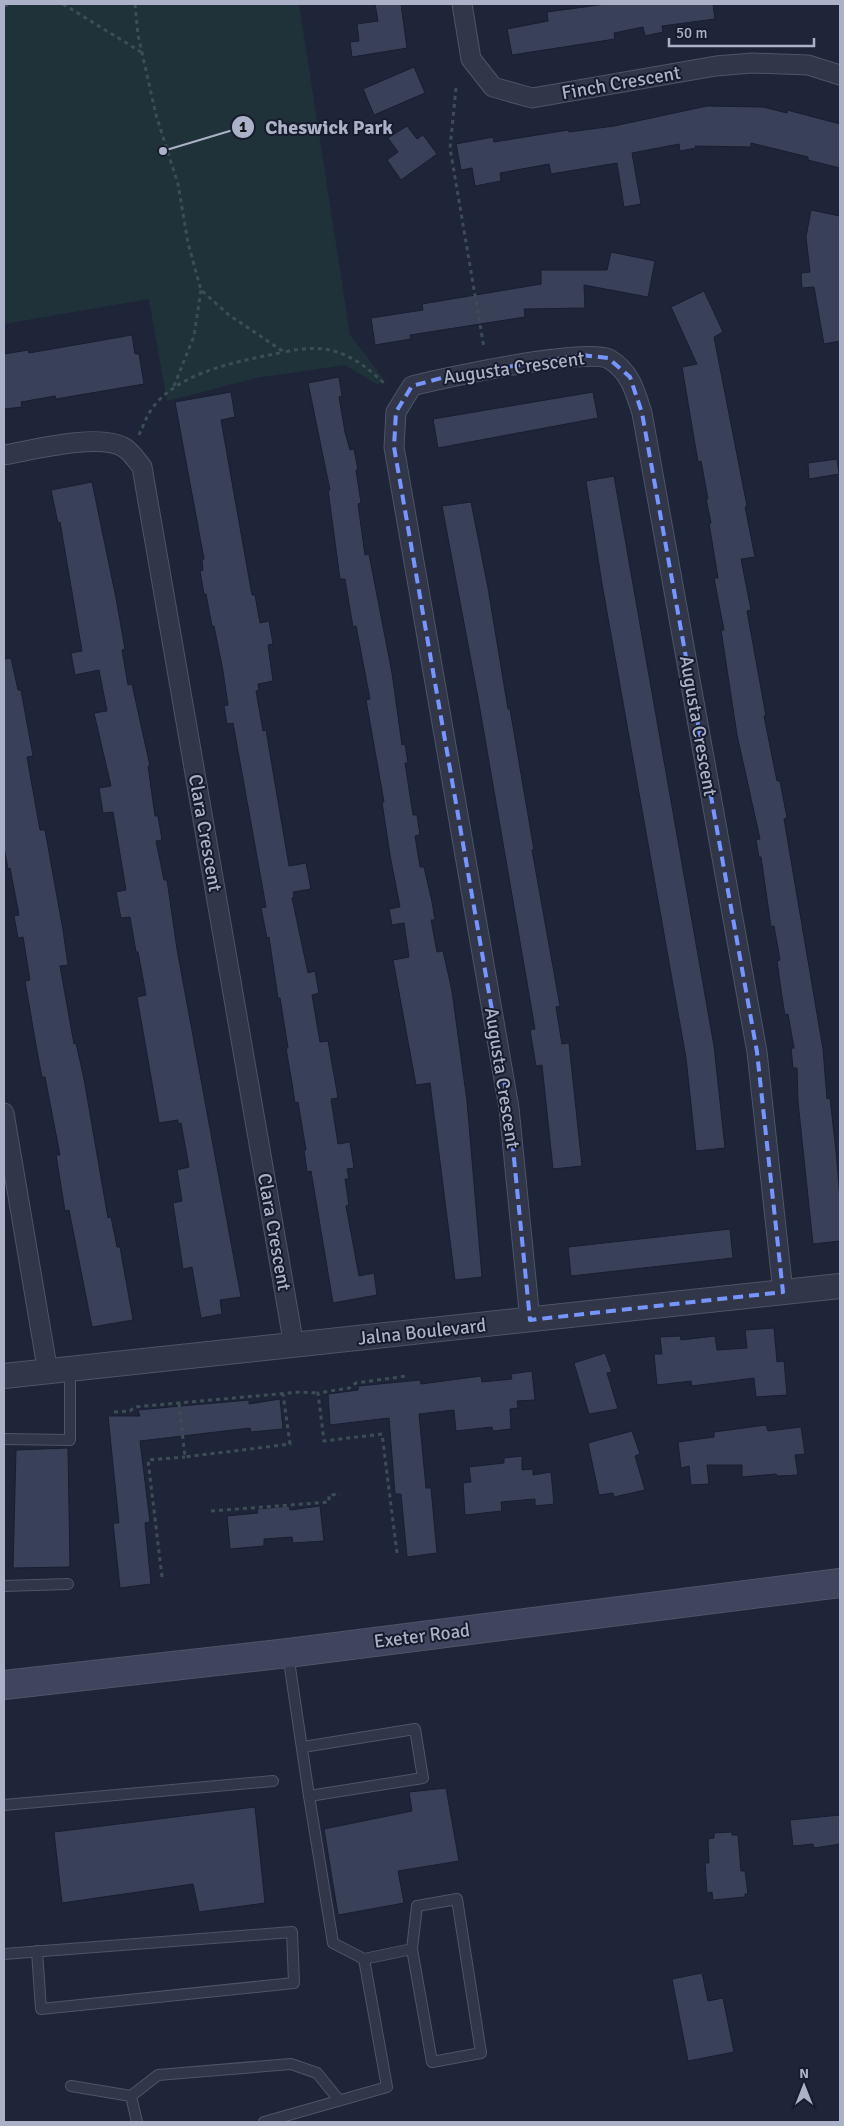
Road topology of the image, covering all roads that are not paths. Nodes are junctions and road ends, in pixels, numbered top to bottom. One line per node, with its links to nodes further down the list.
1 (462, 4): 2 (street, Finch Crescent)
2 (840, 75)
3 (4, 454): 8 (street, Clara Crescent)
4 (4, 1113): 9 (street)
5 (840, 1286): 6 (street, Jalna Boulevard)
6 (783, 1292): 7 (street, Jalna Boulevard); 7 (street, Augusta Crescent)
7 (530, 1320): 8 (street, Jalna Boulevard)
8 (294, 1346): 9 (street, Jalna Boulevard)
9 (59, 1372): 10 (street, Jalna Boulevard); 11 (lane)
10 (4, 1376)
11 (4, 1439)
12 (840, 1583): 15 (main road, Exeter Road)
13 (68, 1584): 14 (lane)
14 (4, 1586)
15 (288, 1653): 16 (main road, Exeter Road); 17 (lane)
16 (4, 1686)
17 (303, 1747): 19 (lane); 19 (lane)
18 (273, 1781): 20 (lane)
19 (309, 1796): 24 (lane)
20 (4, 1805)
21 (412, 1949): 21 (lane); 24 (lane)
22 (38, 1951): 22 (lane); 23 (lane)
23 (4, 1954)
24 (364, 1959): 27 (lane)
25 (71, 2086): 26 (lane)
26 (131, 2096): 27 (lane); 28 (lane)
27 (339, 2100): 29 (lane)
28 (137, 2122)
29 (264, 2122)

